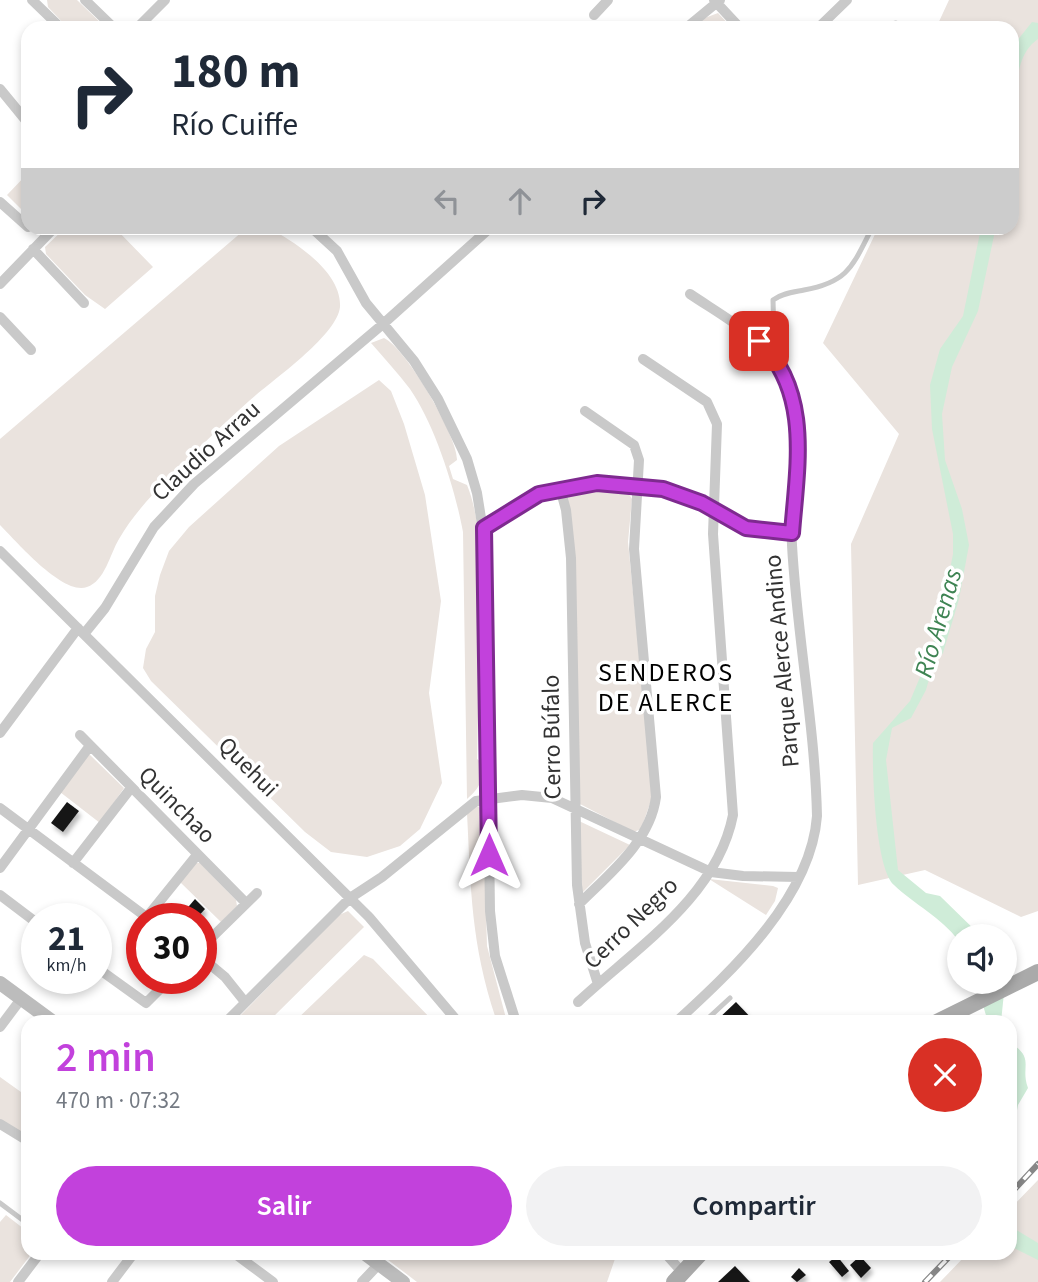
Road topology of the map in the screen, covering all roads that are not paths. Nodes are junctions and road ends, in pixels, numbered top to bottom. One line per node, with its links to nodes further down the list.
1 (33, 0): 8 (street)
2 (85, 0): 9 (street)
3 (165, 0): 10 (street)
4 (608, 0): 7 (street)
5 (847, 0): 13 (street)
6 (717, 1): 11 (street); 12 (street)
7 (594, 15)
8 (54, 21)
9 (107, 21)
10 (143, 21)
11 (694, 21)
12 (734, 21)
13 (825, 21)
14 (0, 89): 15 (street)
15 (21, 115)
16 (0, 202): 17 (street)
17 (21, 221)
18 (37, 235): 23 (street)
19 (47, 235): 23 (street)
20 (320, 235): 29 (street)
21 (482, 235): 29 (street, Claudio Arrau)
22 (868, 235): 30 (lane)
23 (42, 240): 24 (street)
24 (33, 249): 25 (street); 27 (street)
25 (0, 284)
26 (690, 294): 30 (street, Parque Alerce Andino)
27 (84, 303)
28 (0, 317): 31 (street)
29 (383, 324): 37 (street); 40 (street, Claudio Arrau)
30 (767, 349): 38 (street, Parque Alerce Andino)
31 (31, 350)
32 (643, 359): 36 (street, Cerro Negro)
33 (585, 411): 34 (street)
34 (638, 485): 35 (street); 36 (street); 49 (street)
35 (560, 488): 37 (street); 47 (street, Cerro Búfalo)
36 (713, 509): 38 (street); 53 (street, Cerro Negro)
37 (484, 528): 45 (street)
38 (792, 533): 54 (street, Parque Alerce Andino)
39 (0, 551): 40 (street, Quehui)
40 (81, 631): 41 (street, Claudio Arrau); 57 (street, Quehui)
41 (0, 733)
42 (80, 735): 43 (street, Quinchao)
43 (89, 747): 44 (street, Quinchao); 48 (street)
44 (131, 788): 50 (street, Quinchao); 51 (street)
45 (489, 798): 47 (street); 57 (street); 77 (street)
46 (0, 808): 48 (street)
47 (574, 808): 49 (street); 61 (street, Cerro Búfalo)
48 (28, 829): 51 (street); 52 (street)
49 (638, 840): 53 (street); 61 (street)
50 (197, 855): 59 (street); 60 (street, Quinchao)
51 (73, 863): 58 (street)
52 (0, 869)
53 (710, 872): 54 (street); 67 (street, Cerro Negro)
54 (798, 877): 78 (street, Parque Alerce Andino)
55 (257, 893): 60 (street)
56 (0, 895): 62 (street)
57 (350, 898): 72 (street); 76 (street, Quehui)
58 (128, 903)
59 (160, 903)
60 (246, 903): 63 (street)
61 (579, 904): 67 (street, Cerro Búfalo)
62 (21, 911)
63 (217, 932)
64 (217, 970): 72 (street)
65 (1038, 972): 80 (main road)
66 (0, 983): 71 (street)
67 (598, 984): 73 (street, Cerro Negro)
68 (134, 994): 69 (street)
69 (155, 994)
70 (730, 998): 79 (lane)
71 (21, 999): 74 (street); 81 (street)
72 (245, 1002): 75 (street)
73 (578, 1002)
74 (43, 1015)
75 (233, 1015)
76 (452, 1015)
77 (514, 1015)
78 (683, 1015)
79 (712, 1015)
80 (951, 1015)
81 (0, 1027)
82 (0, 1124): 83 (street)
83 (21, 1137)
84 (0, 1203): 85 (lane)
85 (21, 1219)
86 (35, 1260): 94 (street)
87 (129, 1260): 95 (street)
88 (243, 1260): 96 (street)
89 (374, 1260): 92 (street)
90 (669, 1260): 93 (street)
91 (695, 1260): 93 (main road)
92 (379, 1264): 97 (street); 98 (street)
93 (678, 1278)
94 (18, 1282)
95 (112, 1282)
96 (273, 1282)
97 (362, 1282)
98 (403, 1282)

